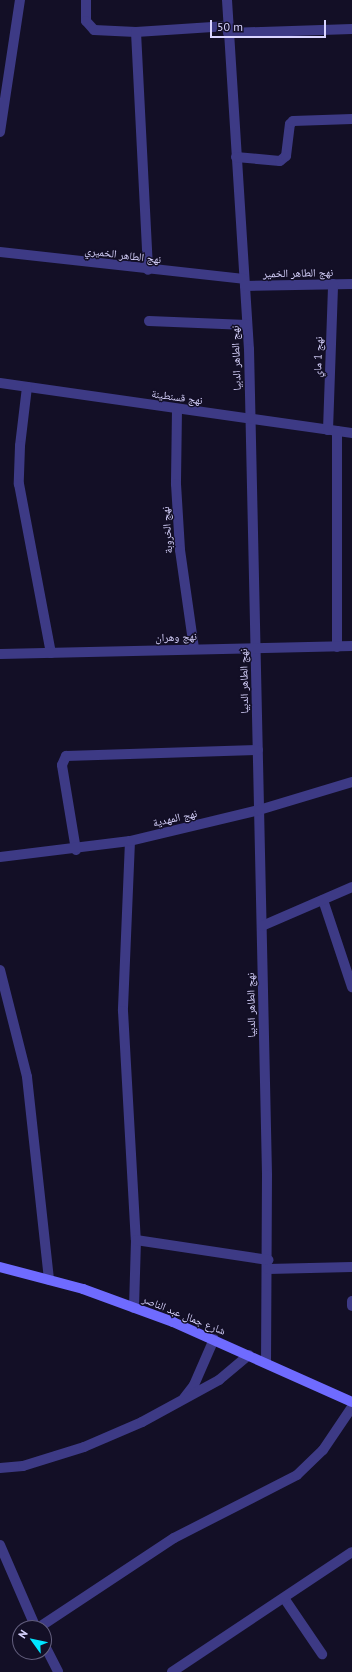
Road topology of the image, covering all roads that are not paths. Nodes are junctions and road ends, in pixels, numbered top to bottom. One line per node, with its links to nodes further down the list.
1 (20, 0): 8 (street)
2 (86, 0): 6 (street)
3 (227, 0): 4 (street, نهج الطاهر الدبيا)
4 (228, 29): 5 (street); 6 (street); 9 (street, نهج الطاهر الدبيا)
5 (352, 29)
6 (136, 32): 11 (street)
7 (352, 119): 9 (street)
8 (0, 132)
9 (236, 157): 12 (street, نهج الطاهر الدبيا)
10 (0, 252): 11 (street, نهج الطاهر الخميري)
11 (148, 270): 12 (street, نهج الطاهر الخميري)
12 (244, 283): 13 (street, نهج الطاهر الخمير); 16 (street, نهج الطاهر الدبيا)
13 (333, 284): 14 (street, نهج الطاهر الخمير); 21 (street, نهج 1 ماي)
14 (352, 284)
15 (149, 321): 16 (street)
16 (247, 325): 20 (street, نهج الطاهر الدبيا)
17 (0, 383): 18 (street, نهج قسنطينة)
18 (27, 387): 19 (street, نهج قسنطينة); 27 (street)
19 (177, 410): 20 (street, نهج قسنطينة); 25 (street, نهج الخروبة)
20 (250, 420): 21 (street, نهج قسنطينة); 26 (street, نهج الطاهر الدبيا)
21 (332, 430): 22 (street, نهج قسنطينة); 24 (street, نهج 1 ماي)
22 (352, 433)
23 (352, 646): 24 (street, نهج وهران)
24 (337, 647): 26 (street, نهج وهران)
25 (194, 648): 26 (street, نهج وهران); 27 (street, نهج وهران)
26 (256, 648): 29 (street, نهج الطاهر الدبيا)
27 (51, 653): 28 (street, نهج وهران)
28 (0, 654)
29 (258, 750): 31 (street, نهج الطاهر الدبيا); 33 (street)
30 (352, 782): 31 (street, نهج المهدية)
31 (259, 810): 32 (street, نهج المهدية); 37 (street, نهج الطاهر الدبيا)
32 (130, 841): 33 (street, نهج المهدية); 40 (street)
33 (76, 850): 34 (street, نهج المهدية)
34 (0, 857)
35 (352, 887): 36 (street)
36 (323, 900): 37 (street); 39 (street)
37 (262, 926): 41 (street, نهج الطاهر الدبيا)
38 (0, 970): 44 (street)
39 (352, 987)
40 (136, 1240): 41 (street); 47 (street)
41 (268, 1265): 42 (street); 50 (street, نهج الطاهر الدبيا)
42 (352, 1267)
43 (0, 1268): 44 (main road, شارع جمال عبد الناصر)
44 (48, 1280): 47 (main road, شارع جمال عبد الناصر)
45 (352, 1301): 46 (street)
46 (352, 1306)
47 (134, 1308): 48 (main road, شارع جمال عبد الناصر)
48 (214, 1339): 49 (main road, شارع جمال عبد الناصر); 51 (street)
49 (249, 1355): 50 (main road, شارع جمال عبد الناصر); 51 (street)
50 (266, 1363): 52 (main road, شارع جمال عبد الناصر)
51 (181, 1402): 54 (street)
52 (352, 1402)
53 (352, 1407): 59 (street)
54 (0, 1468)
55 (0, 1545): 58 (street)
56 (352, 1552): 57 (street)
57 (284, 1598): 60 (street); 62 (street)
58 (33, 1620)
59 (49, 1620)
60 (322, 1654)
61 (52, 1660): 63 (street)
62 (176, 1671)
63 (58, 1672)

